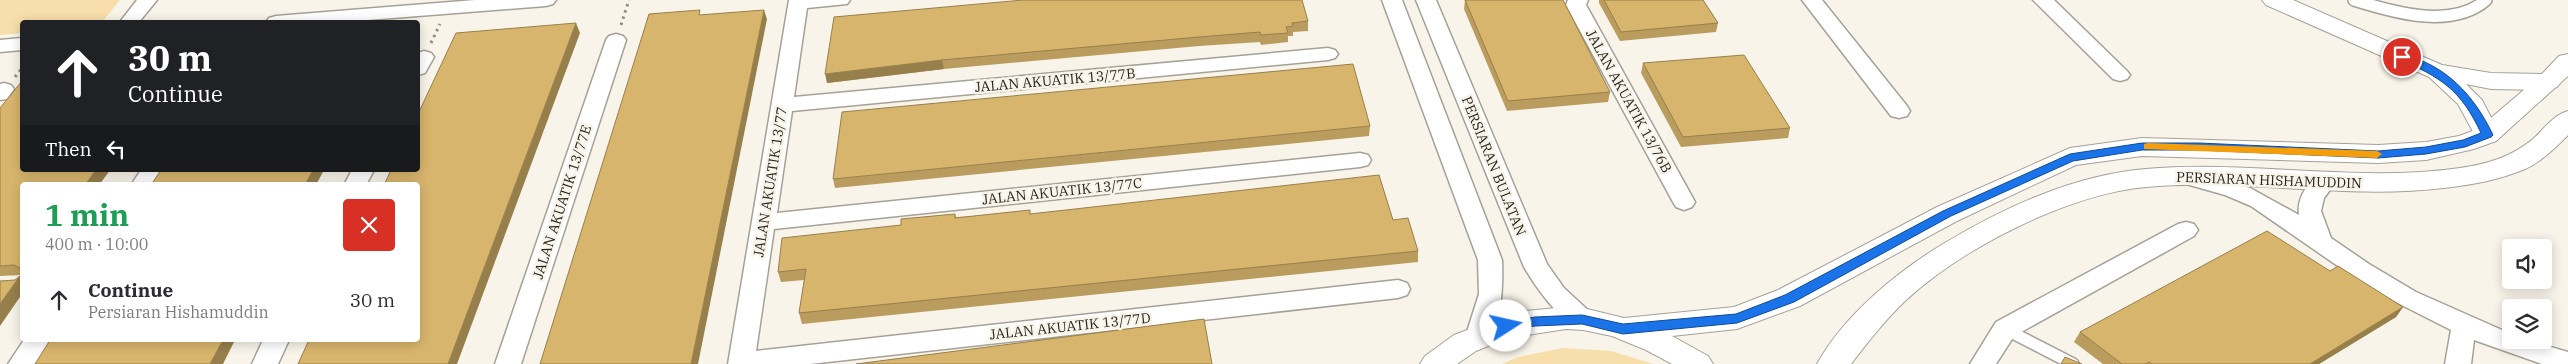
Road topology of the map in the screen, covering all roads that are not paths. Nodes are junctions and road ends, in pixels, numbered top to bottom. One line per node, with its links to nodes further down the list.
1 (147, 0): 13 (street)
2 (546, 0): 14 (street)
3 (840, 0): 12 (street)
4 (1392, 0): 39 (street)
5 (1426, 0): 35 (street, PERSIARAN BULATAN)
6 (1578, 0): 30 (street, JALAN AKUATIK 13/76B)
7 (1812, 0): 24 (street)
8 (2043, 0): 21 (street)
9 (2274, 0): 20 (main road)
10 (2354, 0): 11 (lane)
11 (2486, 0)
12 (799, 2): 23 (street, JALAN AKUATIK 13/77)
13 (131, 20)
14 (301, 20)
15 (616, 40): 46 (street, JALAN AKUATIK 13/77E)
16 (20, 44): 17 (street)
17 (0, 46)
18 (1328, 54): 23 (street, JALAN AKUATIK 13/77B)
19 (2568, 61): 22 (main road)
20 (2436, 71): 22 (main road); 26 (main road)
21 (2120, 75)
22 (2548, 82): 26 (main road)
23 (783, 105): 31 (street, JALAN AKUATIK 13/77)
24 (1900, 112)
25 (2568, 119): 29 (main road, PERSIARAN HISHAMUDDIN)
26 (2487, 135): 37 (main road)
27 (1360, 160): 31 (street, JALAN AKUATIK 13/77C)
28 (2184, 176): 29 (main road, PERSIARAN HISHAMUDDIN); 33 (street); 49 (main road, PERSIARAN HISHAMUDDIN)
29 (2324, 182): 33 (street)
30 (1684, 202)
31 (764, 222): 43 (street, JALAN AKUATIK 13/77)
32 (2186, 230): 38 (street)
33 (2321, 241): 36 (street)
34 (1398, 290): 43 (street, JALAN AKUATIK 13/77D)
35 (1582, 319): 37 (main road); 39 (main road)
36 (2464, 325): 42 (street); 52 (street)
37 (1623, 329): 48 (main road)
38 (2005, 329): 50 (street); 51 (lane)
39 (1479, 335): 47 (main road)
40 (37, 342): 44 (street)
41 (275, 342): 45 (street)
42 (2568, 362)
43 (741, 363)
44 (21, 364)
45 (265, 364)
46 (508, 364)
47 (1436, 364)
48 (1697, 364)
49 (1833, 364)
50 (1983, 364)
51 (2073, 364)
52 (2458, 364)

